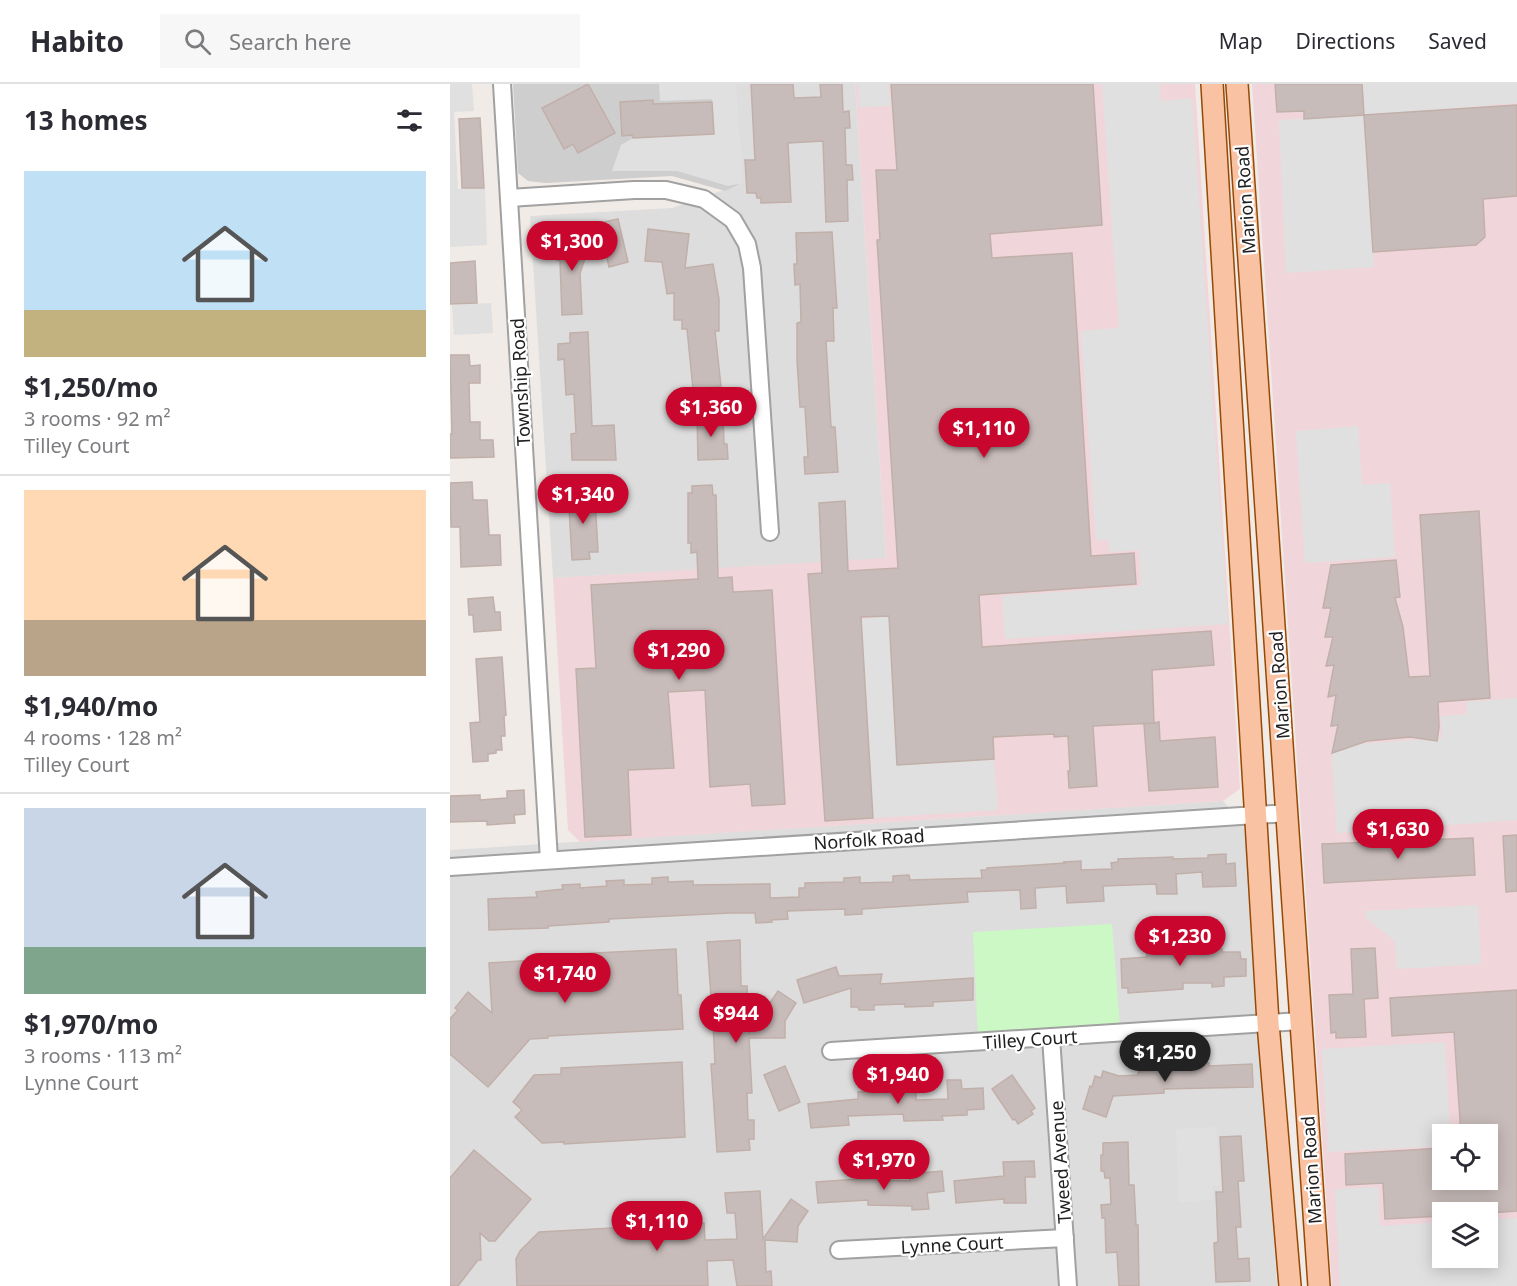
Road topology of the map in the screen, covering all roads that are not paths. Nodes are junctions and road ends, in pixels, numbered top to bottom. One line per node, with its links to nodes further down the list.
1 (502, 84): 4 (street, Township Road)
2 (1212, 84): 7 (main road, Marion Road)
3 (1237, 84): 6 (main road, Marion Road)
4 (509, 198): 5 (street); 8 (street, Township Road)
5 (770, 531)
6 (1288, 813): 7 (street, Norfolk Road); 10 (main road, Marion Road)
7 (1255, 814): 8 (street, Norfolk Road); 11 (main road, Marion Road)
8 (549, 861): 9 (street, Norfolk Road)
9 (450, 867)
10 (1300, 1021): 11 (street, Tilley Court); 16 (main road, Marion Road)
11 (1268, 1023): 12 (street, Tilley Court); 18 (main road, Marion Road)
12 (1052, 1037): 13 (street, Tilley Court); 14 (street, Tweed Avenue)
13 (831, 1052)
14 (1065, 1238): 15 (street, Lynne Court); 17 (street, Tweed Avenue)
15 (838, 1250)
16 (1316, 1252): 19 (main road); 20 (main road, Marion Road)
17 (1068, 1286)
18 (1290, 1286)
19 (1303, 1286)
20 (1319, 1286)

